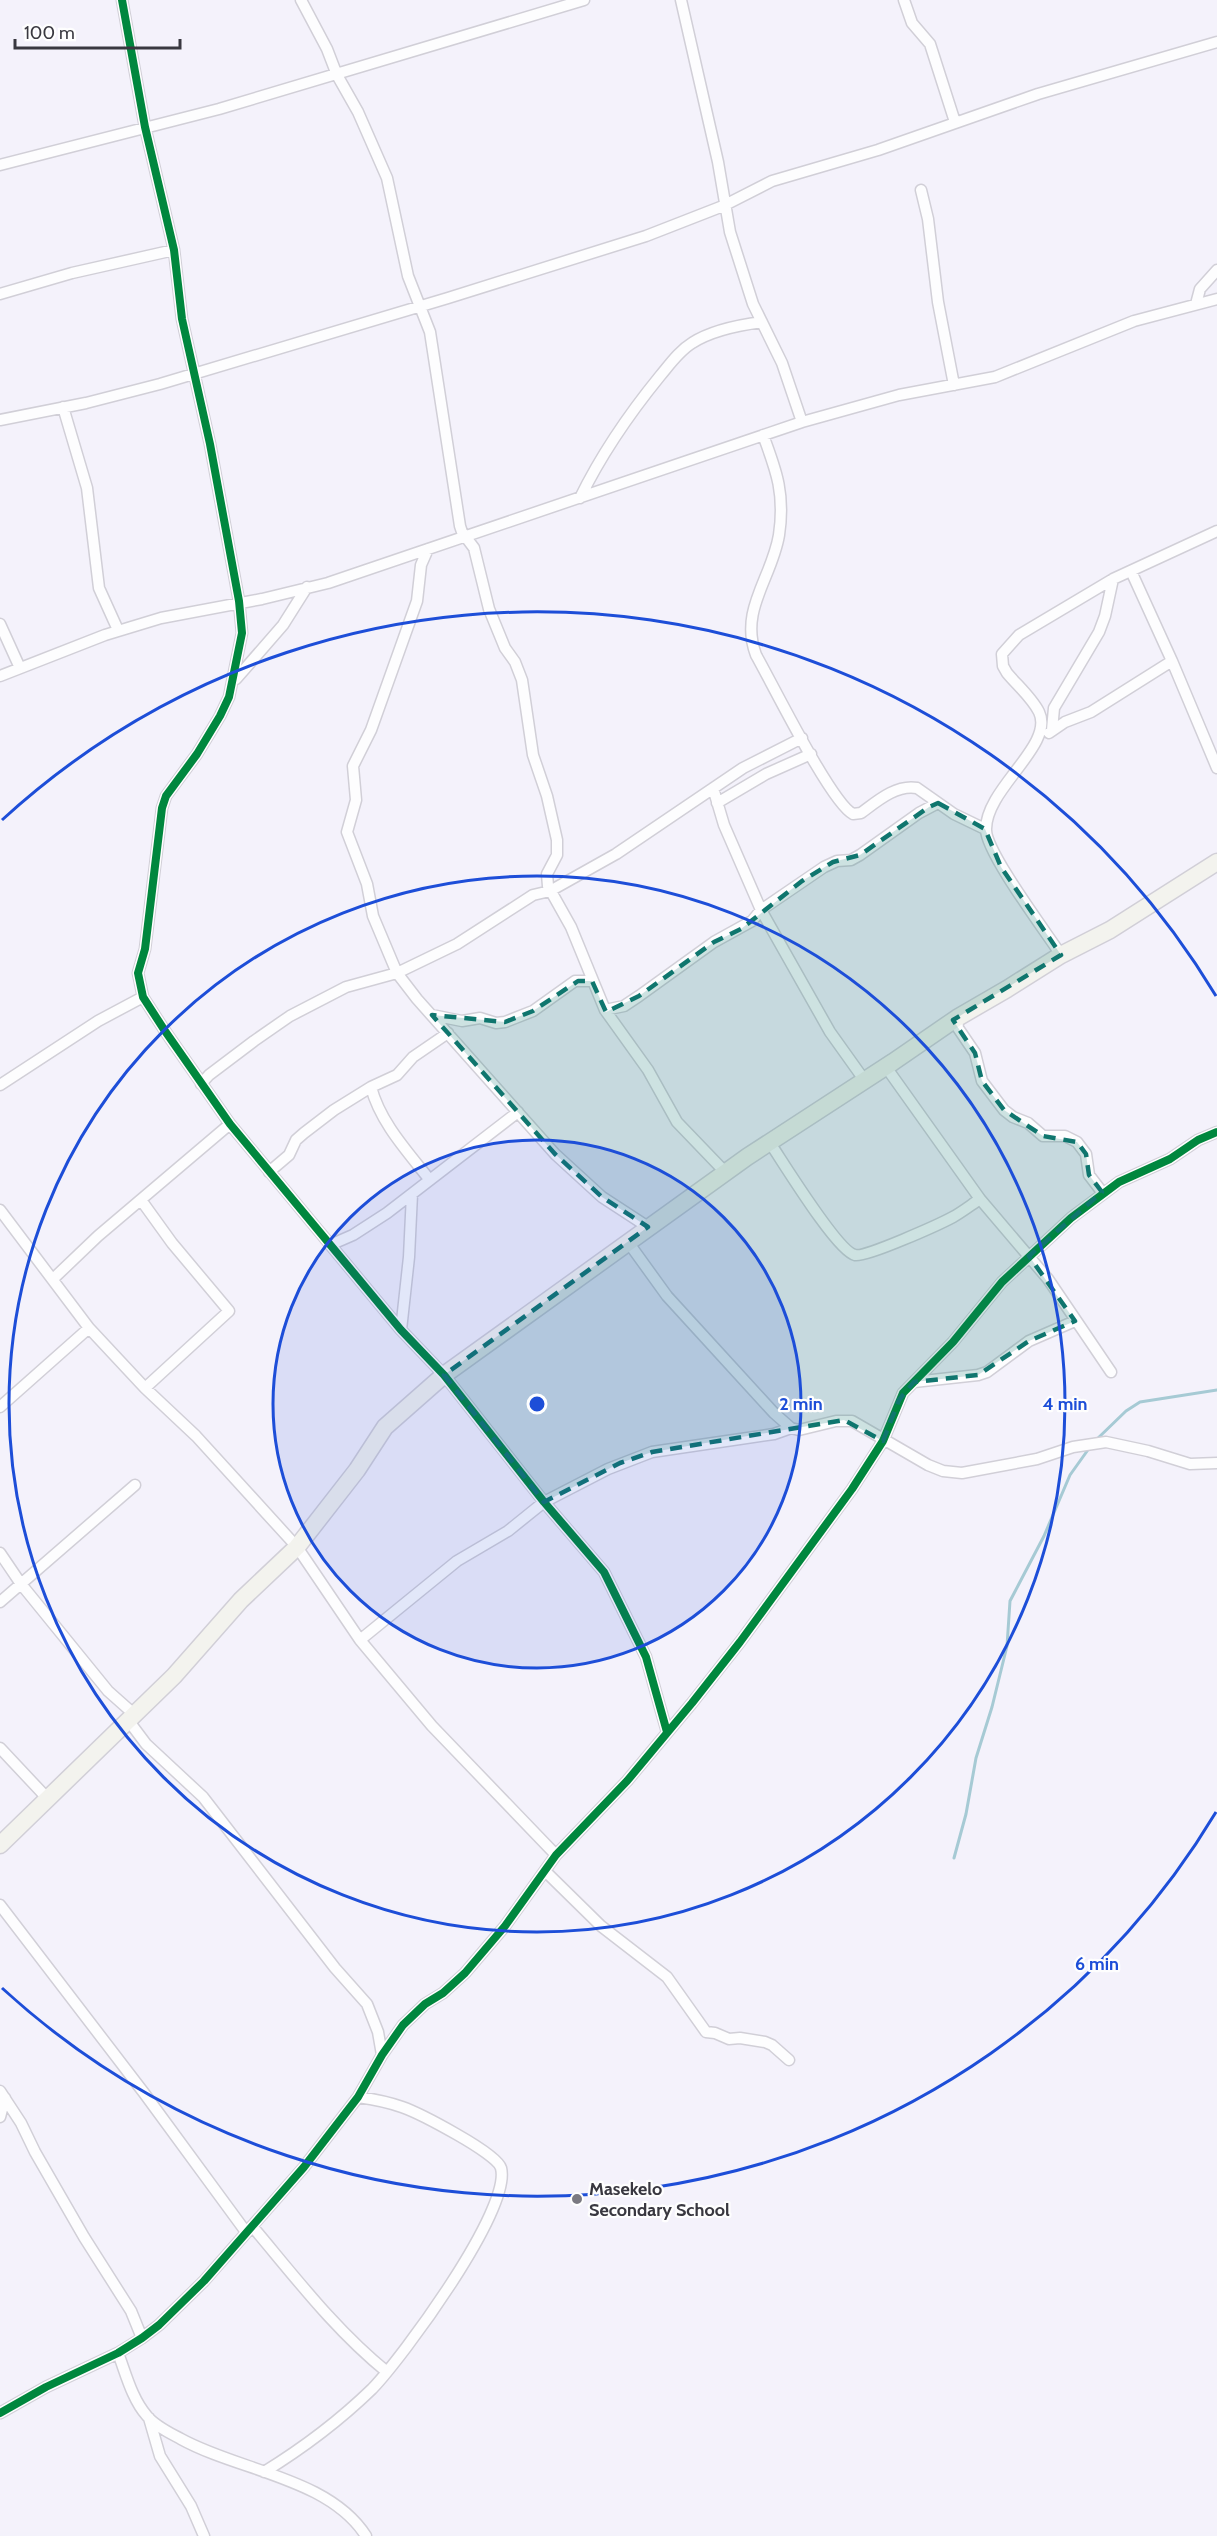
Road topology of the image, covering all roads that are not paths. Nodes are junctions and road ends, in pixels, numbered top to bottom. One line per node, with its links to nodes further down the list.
1 (122, 0): 9 (street)
2 (301, 0): 7 (street)
3 (584, 0): 7 (street)
4 (681, 0): 12 (street)
5 (904, 0): 8 (street)
6 (1217, 42): 8 (street)
7 (337, 75): 9 (street); 18 (street)
8 (955, 122): 12 (street)
9 (145, 127): 10 (street); 13 (street)
10 (0, 165)
11 (921, 190): 21 (street)
12 (723, 206): 18 (street); 19 (street)
13 (174, 250): 15 (street); 20 (street)
14 (1217, 270): 17 (street)
15 (0, 294)
16 (1217, 299): 17 (street)
17 (1196, 304): 21 (street)
18 (422, 306): 20 (street); 28 (street)
19 (762, 322): 24 (street); 26 (street)
20 (194, 372): 22 (street); 33 (street)
21 (954, 385): 24 (street)
22 (63, 407): 23 (street); 35 (street)
23 (0, 420)
24 (802, 422): 25 (street)
25 (763, 435): 26 (street); 41 (street)
26 (580, 498): 28 (street)
27 (1217, 531): 30 (street)
28 (465, 537): 29 (street); 50 (street)
29 (429, 549): 32 (street); 53 (street)
30 (1131, 571): 31 (street); 36 (street)
31 (1113, 579): 40 (street); 42 (street)
32 (307, 587): 33 (street); 39 (street)
33 (239, 601): 35 (street); 39 (street)
34 (0, 624): 37 (street)
35 (118, 630): 37 (street)
36 (1172, 661): 40 (street); 44 (street)
37 (20, 668): 38 (street)
38 (0, 676)
39 (232, 684): 55 (street)
40 (1052, 730): 42 (street)
41 (802, 738): 43 (street); 45 (street)
42 (1036, 746): 48 (street)
43 (811, 754): 46 (street); 47 (street)
44 (1217, 768)
45 (713, 788): 47 (street); 50 (street)
46 (938, 803): 48 (street); 51 (street)
47 (717, 804): 51 (street)
48 (986, 829): 52 (street)
49 (1217, 862): 52 (street)
50 (550, 891): 53 (street); 54 (street)
51 (761, 910): 56 (street); 61 (street)
52 (1061, 955): 58 (street)
53 (397, 973): 57 (street); 62 (street)
54 (592, 981): 56 (street); 57 (street)
55 (144, 997): 62 (street); 63 (street)
56 (605, 1010): 70 (street)
57 (432, 1016): 59 (street)
58 (957, 1018): 60 (street); 72 (street)
59 (448, 1033): 64 (street); 65 (street)
60 (886, 1067): 61 (street); 74 (street)
61 (865, 1081): 68 (street)
62 (201, 1084): 66 (street)
63 (0, 1085)
64 (371, 1086): 69 (street); 71 (street)
65 (518, 1113): 71 (street); 77 (street)
66 (230, 1124): 69 (street); 75 (street)
67 (1217, 1132): 72 (street)
68 (770, 1143): 70 (street); 74 (street)
69 (269, 1172): 79 (street)
70 (726, 1173): 77 (street)
71 (429, 1179): 73 (street)
72 (1102, 1192): 80 (street)
73 (412, 1194): 79 (street); 84 (street)
74 (980, 1199): 80 (street)
75 (141, 1200): 81 (street); 88 (street)
76 (0, 1210): 81 (street)
77 (648, 1227): 78 (street)
78 (628, 1242): 86 (street); 90 (street)
79 (330, 1245): 84 (street)
80 (1029, 1256): 82 (street); 87 (street)
81 (53, 1279): 83 (street)
82 (1075, 1321): 85 (street); 87 (street)
83 (89, 1328): 88 (street); 89 (street)
84 (401, 1330): 86 (street)
85 (1111, 1372)
86 (444, 1375): 94 (street); 95 (street)
87 (914, 1382): 91 (street)
88 (145, 1388): 95 (street)
89 (0, 1407)
90 (791, 1428): 91 (street); 94 (street)
91 (883, 1441): 92 (street); 101 (street)
92 (1217, 1463)
93 (135, 1485): 97 (street)
94 (544, 1502): 99 (street); 101 (street)
95 (297, 1547): 99 (street); 100 (street)
96 (0, 1553): 97 (street)
97 (21, 1584): 98 (street); 100 (street)
98 (0, 1602)
99 (360, 1640): 105 (street)
100 (132, 1717): 103 (street); 108 (street)
101 (667, 1732): 105 (street)
102 (0, 1748): 103 (street)
103 (47, 1798): 104 (street)
104 (0, 1845)
105 (556, 1855): 106 (street)
106 (545, 1871): 108 (street); 109 (street)
107 (0, 1905): 113 (street)
108 (382, 2055): 111 (street)
109 (789, 2060)
110 (2, 2095): 112 (street); 114 (street)
111 (358, 2097): 113 (street); 116 (street)
112 (0, 2116)
113 (249, 2229): 114 (street); 116 (street)
114 (142, 2338): 115 (street)
115 (117, 2354): 117 (street); 118 (street)
116 (387, 2372): 119 (street)
117 (0, 2413)
118 (148, 2418): 119 (street); 120 (street)
119 (264, 2472): 121 (street)
120 (204, 2536)
121 (366, 2536)

